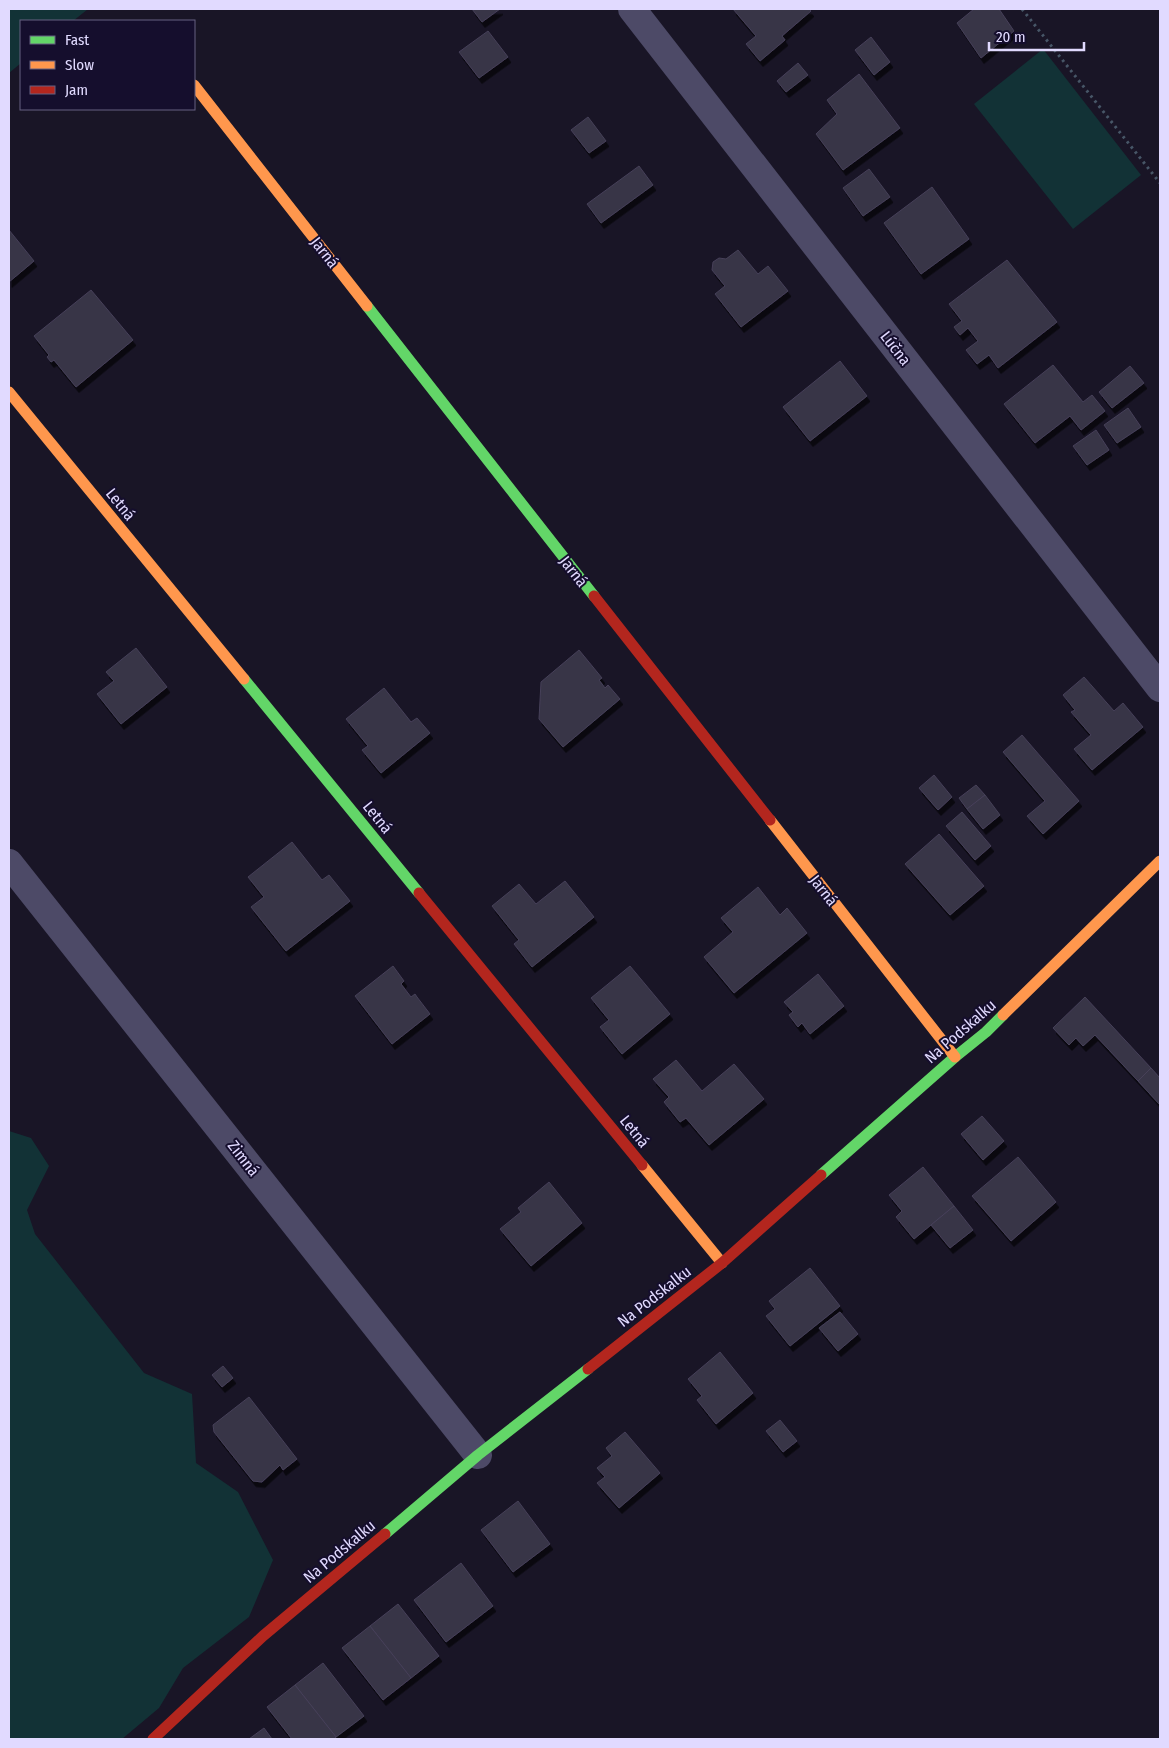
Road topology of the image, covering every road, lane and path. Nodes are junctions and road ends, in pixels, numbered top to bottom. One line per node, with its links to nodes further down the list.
1 (632, 9): 6 (street, Lúčna)
2 (1022, 9): 4 (path)
3 (195, 86): 9 (street, Jarná)
4 (1160, 183)
5 (9, 392): 10 (street, Letná)
6 (1160, 688)
7 (1160, 861): 9 (street, Na Podskalku)
8 (9, 863): 11 (street, Zimná)
9 (955, 1057): 10 (street, Na Podskalku)
10 (722, 1263): 11 (street, Na Podskalku)
11 (478, 1455): 12 (street, Na Podskalku)
12 (153, 1739)

